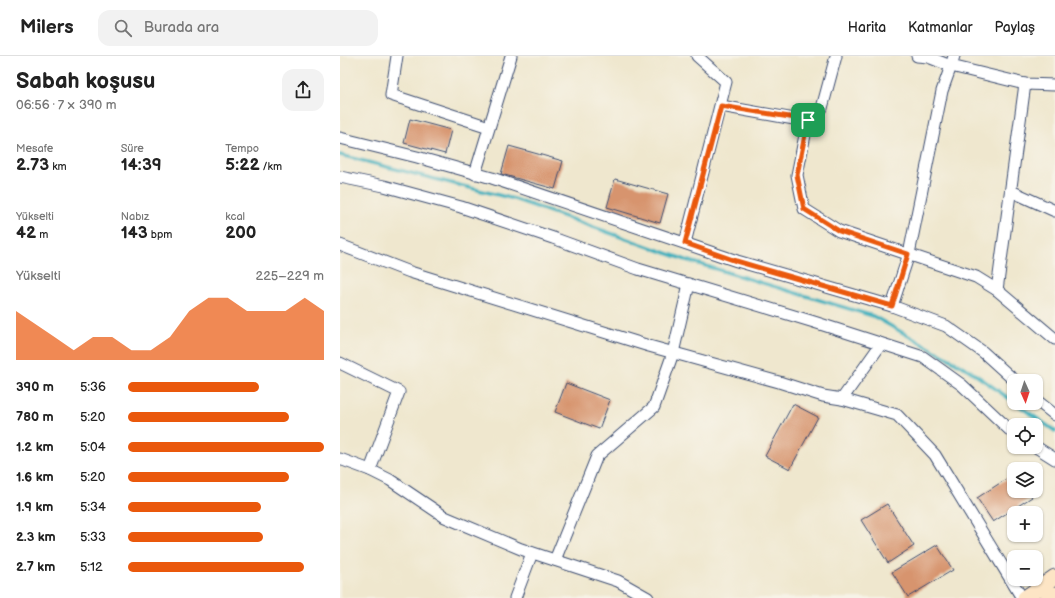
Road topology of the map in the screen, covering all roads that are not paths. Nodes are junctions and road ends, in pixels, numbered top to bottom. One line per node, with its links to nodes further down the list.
1 (397, 56): 11 (street)
2 (511, 56): 11 (street)
3 (697, 56): 9 (street)
4 (836, 56): 10 (street)
5 (917, 56): 6 (street)
6 (952, 61): 7 (street); 19 (street)
7 (1025, 84): 8 (street); 15 (street)
8 (1055, 85)
9 (721, 106): 10 (street); 17 (street)
10 (808, 120): 19 (street)
11 (489, 127): 13 (street)
12 (340, 138): 13 (street)
13 (475, 174): 17 (street)
14 (340, 177): 20 (street)
15 (1011, 191): 16 (street); 21 (street)
16 (1055, 211)
17 (685, 243): 22 (street)
18 (340, 245): 25 (street)
19 (908, 254): 21 (street); 22 (street)
20 (689, 284): 24 (street); 25 (street)
21 (997, 290): 23 (street)
22 (892, 306): 27 (street)
23 (1055, 339)
24 (881, 344): 28 (street); 31 (street)
25 (673, 353): 28 (street); 37 (street)
26 (340, 363): 35 (street)
27 (1007, 374)
28 (842, 398): 42 (street)
29 (1043, 406): 30 (street)
30 (1055, 415)
31 (1007, 427)
32 (1043, 451): 34 (street)
33 (340, 459): 35 (street)
34 (1055, 459)
35 (370, 470): 36 (street)
36 (532, 553): 37 (street); 40 (street)
37 (555, 560): 41 (street)
38 (1055, 578): 43 (main road)
39 (1055, 594): 44 (main road)
40 (516, 598)
41 (648, 598)
42 (1022, 598)
43 (1025, 598)
44 (1048, 598)

